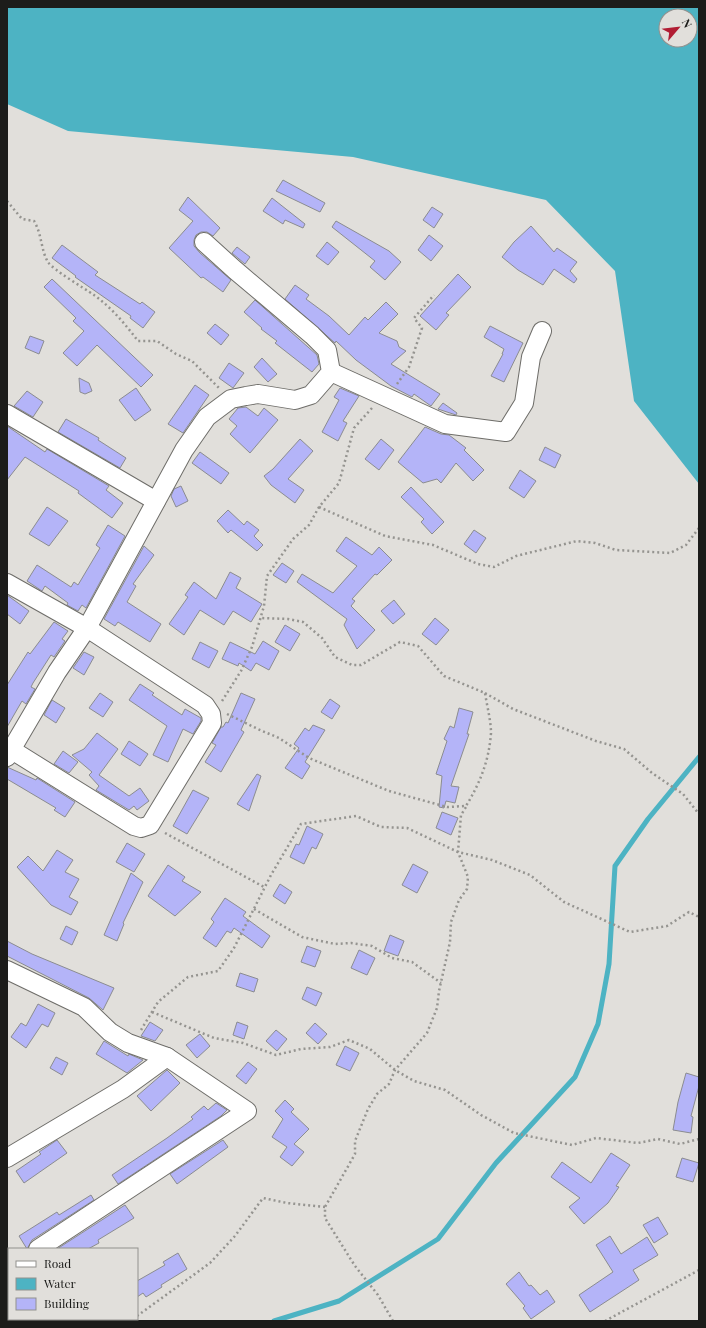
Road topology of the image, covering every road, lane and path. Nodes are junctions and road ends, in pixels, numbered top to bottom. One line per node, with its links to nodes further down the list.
1 (7, 201): 7 (path)
2 (204, 242): 5 (street)
3 (434, 295): 6 (path)
4 (542, 331): 6 (street)
5 (331, 372): 6 (street); 7 (street)
6 (384, 397): 10 (path)
7 (231, 399): 9 (street)
8 (7, 414): 9 (street)
9 (156, 500): 14 (street)
10 (319, 507): 11 (path); 13 (path)
11 (699, 528)
12 (7, 583): 14 (street)
13 (260, 618): 15 (path); 16 (path)
14 (87, 628): 16 (street); 17 (street)
15 (485, 693): 18 (path); 19 (path)
16 (214, 711): 18 (path); 20 (street)
17 (8, 751): 20 (street)
18 (466, 806): 21 (path)
19 (699, 814)
20 (150, 825): 22 (path)
21 (458, 852): 22 (path); 24 (path); 26 (path)
22 (264, 887): 23 (path)
23 (254, 909): 26 (path); 27 (path)
24 (699, 917)
25 (7, 970): 28 (street)
26 (441, 983): 30 (path)
27 (152, 1012): 28 (path); 30 (path)
28 (128, 1043): 29 (street)
29 (167, 1057): 32 (street); 34 (street)
30 (395, 1070): 31 (path); 33 (path)
31 (699, 1140)
32 (7, 1158)
33 (325, 1207): 36 (path); 37 (path)
34 (40, 1248)
35 (699, 1270): 38 (path)
36 (138, 1315)
37 (393, 1321)
38 (606, 1321)

